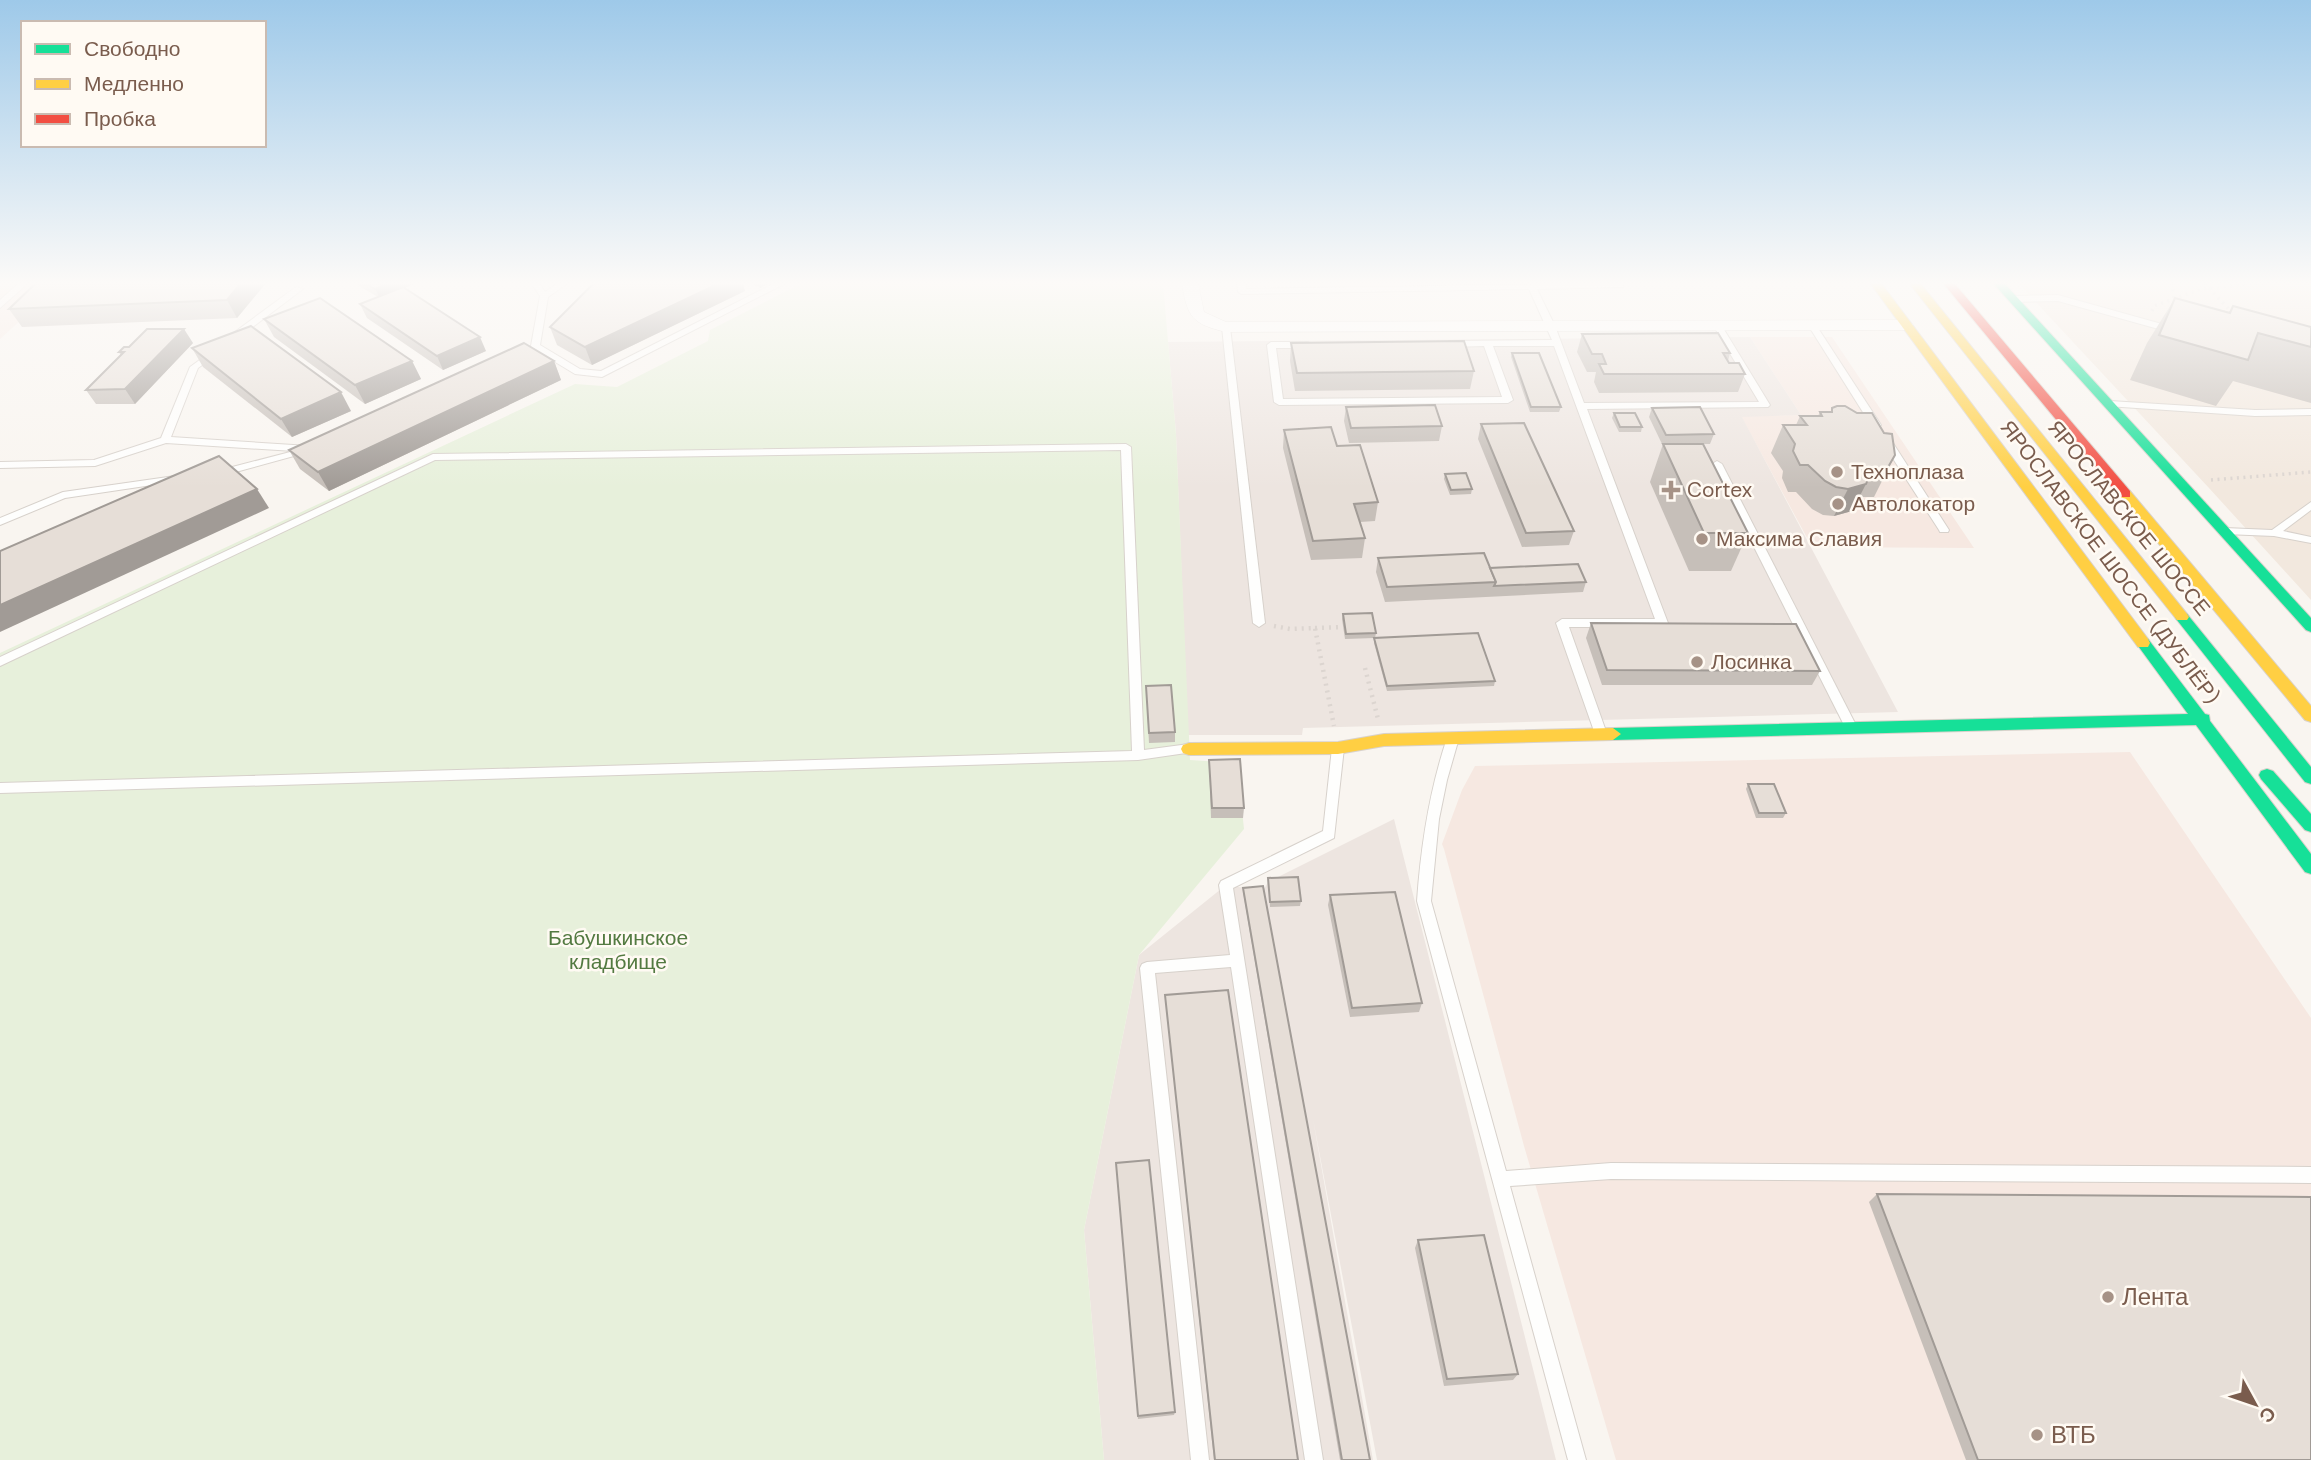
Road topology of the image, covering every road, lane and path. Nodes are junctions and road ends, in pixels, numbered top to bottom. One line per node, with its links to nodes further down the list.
1 (215, 351): 17 (lane)
2 (543, 351): 3 (lane)
3 (646, 351)
4 (1229, 351): 32 (lane)
5 (1272, 351): 6 (lane)
6 (1491, 351)
7 (1560, 351): 15 (lane)
8 (1733, 351): 15 (lane)
9 (1829, 351): 28 (lane)
10 (1925, 351): 37 (street, ЯРОСЛАВСКОЕ ШОССЕ (ДУБЛЁР))
11 (1969, 351): 50 (street, ЯРОСЛАВСКОЕ ШОССЕ)
12 (2005, 351): 39 (street, ЯРОСЛАВСКОЕ ШОССЕ)
13 (2061, 351): 14 (street)
14 (2110, 404): 16 (lane); 29 (street)
15 (1580, 406): 43 (lane)
16 (2311, 412)
17 (165, 440): 19 (lane); 21 (lane)
18 (324, 443): 19 (lane)
19 (312, 449): 23 (lane)
20 (1717, 464): 41 (lane)
21 (0, 465)
22 (2311, 472): 25 (path)
23 (206, 475)
24 (193, 477): 27 (lane)
25 (2207, 480)
26 (2311, 505): 30 (lane)
27 (0, 522)
28 (1944, 530)
29 (2224, 531): 30 (lane); 34 (street)
30 (2274, 533): 31 (lane)
31 (2311, 540)
32 (1259, 623): 35 (path)
33 (1343, 627): 35 (path)
34 (2311, 627)
35 (1315, 628): 46 (path)
36 (0, 662): 48 (lane)
37 (2159, 662): 40 (street, ЯРОСЛАВСКОЕ ШОССЕ (ДУБЛЁР)); 42 (street)
38 (1364, 668): 45 (path)
39 (2309, 714)
40 (2203, 719): 41 (street); 53 (street, ЯРОСЛАВСКОЕ ШОССЕ (ДУБЛЁР))
41 (1852, 729): 43 (street)
42 (2230, 731)
43 (1601, 734): 44 (street)
44 (1453, 738): 45 (street); 56 (lane)
45 (1384, 740): 46 (street)
46 (1338, 748): 47 (street); 54 (lane)
47 (1189, 749): 48 (lane)
48 (1138, 755): 51 (lane)
49 (2257, 762): 52 (street)
50 (2311, 778)
51 (0, 788)
52 (2311, 825)
53 (2311, 867)
54 (1238, 960): 57 (lane); 58 (lane)
55 (2311, 1175): 56 (lane)
56 (1499, 1179): 59 (lane)
57 (1200, 1460)
58 (1314, 1460)
59 (1577, 1460)

